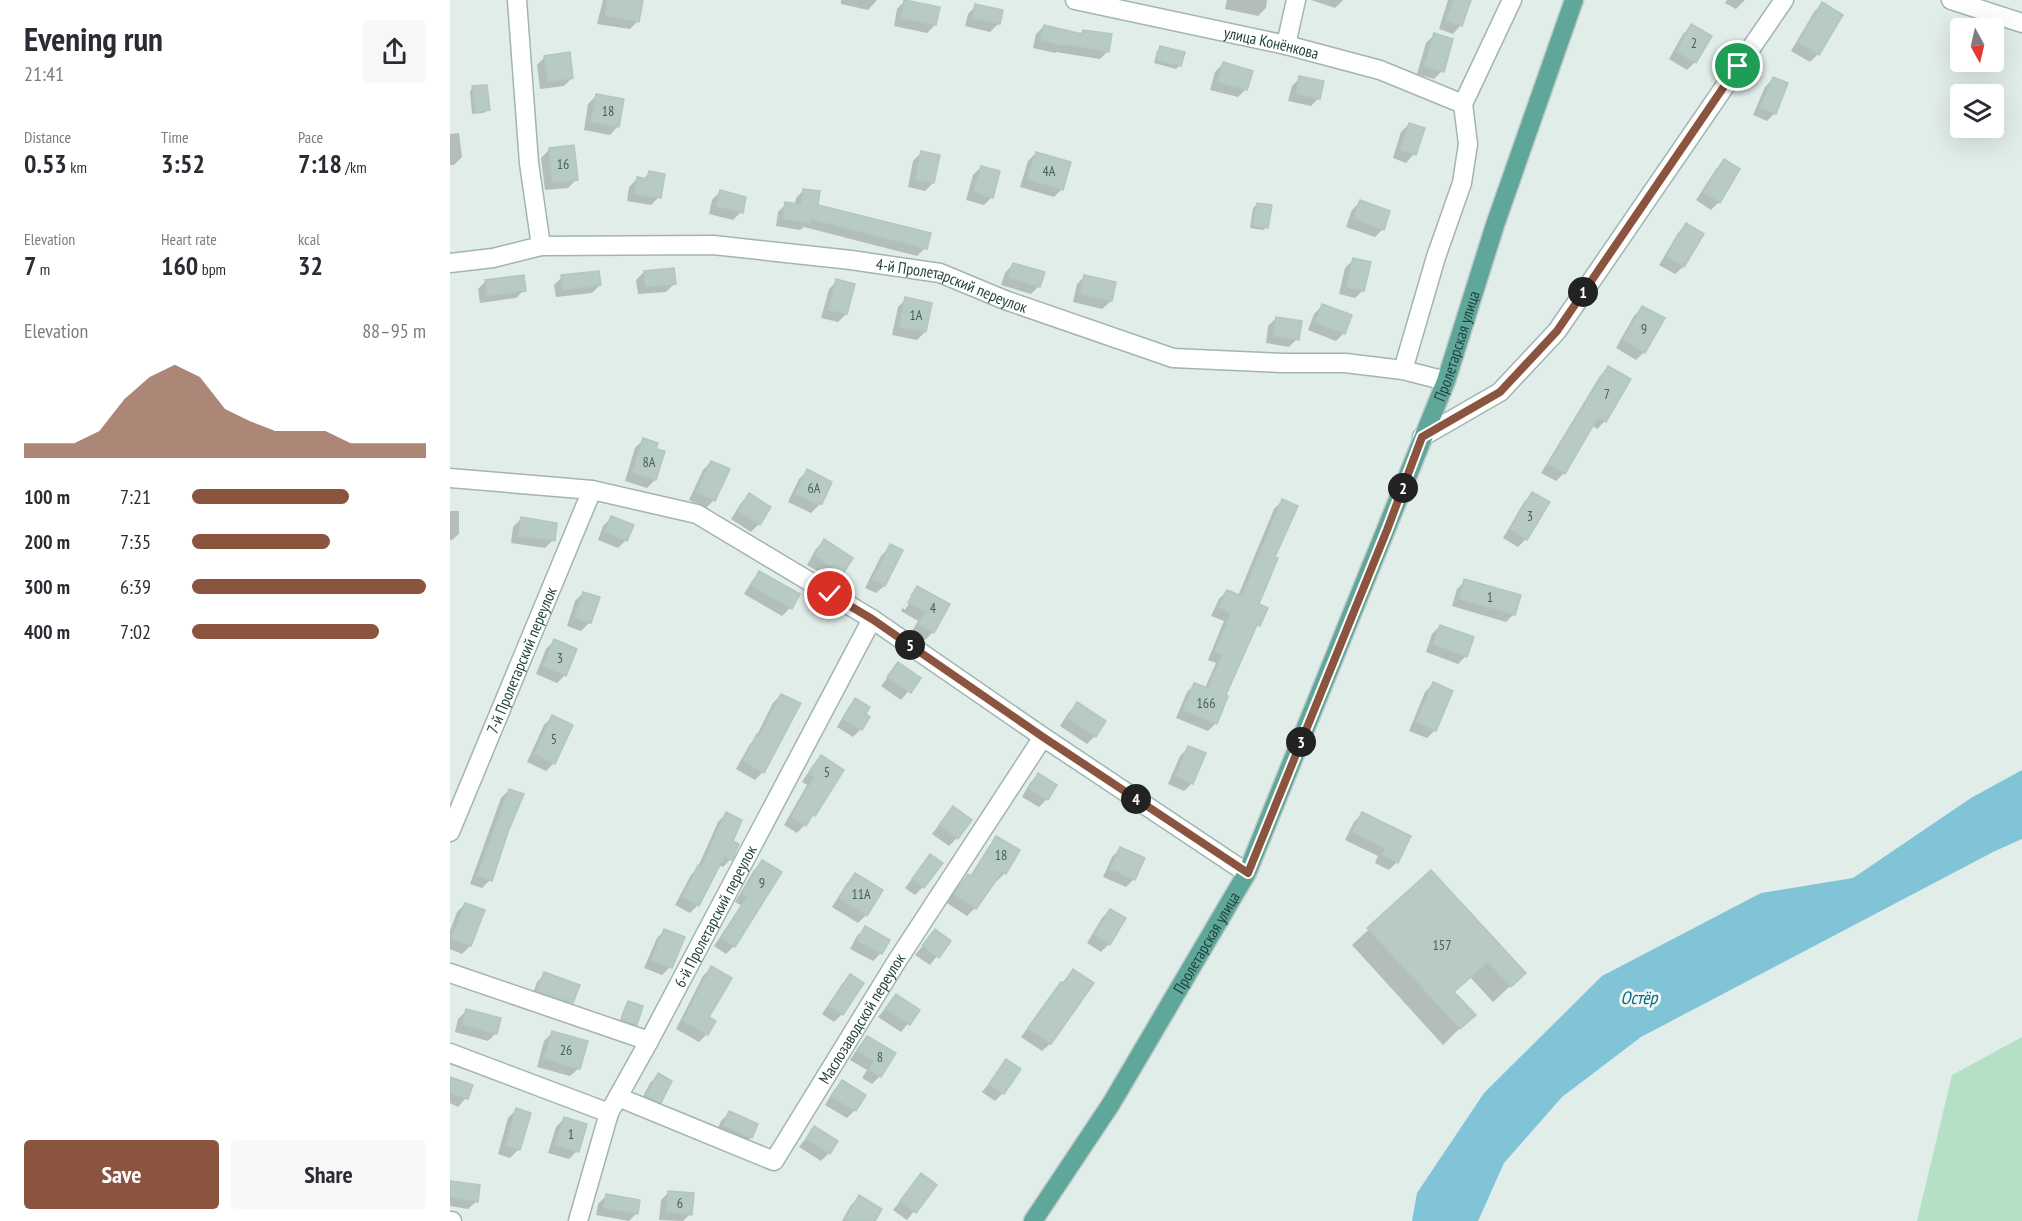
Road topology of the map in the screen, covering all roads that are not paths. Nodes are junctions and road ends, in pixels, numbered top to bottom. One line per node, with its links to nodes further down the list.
1 (517, 0): 11 (street)
2 (1075, 0): 9 (street, улица Конёнкова)
3 (1296, 0): 9 (street)
4 (1512, 0): 10 (street)
5 (1574, 0): 14 (main road, Пролетарская улица)
6 (1784, 0): 15 (street)
7 (1951, 0): 8 (street)
8 (2022, 23)
9 (1286, 45): 10 (street, улица Конёнкова)
10 (1463, 104): 13 (street)
11 (541, 246): 12 (street, 4-й Пролетарский переулок); 13 (street, 4-й Пролетарский переулок)
12 (450, 263)
13 (1403, 370): 14 (street, 4-й Пролетарский переулок)
14 (1446, 381): 15 (main road, Пролетарская улица)
15 (1422, 437): 21 (main road, Пролетарская улица)
16 (450, 478): 17 (street)
17 (592, 490): 18 (street); 20 (street, 7-й Пролетарский переулок)
18 (872, 619): 19 (street); 23 (street, 6-й Пролетарский переулок)
19 (1043, 737): 21 (street); 25 (street, Маслозаводской переулок)
20 (450, 832)
21 (1248, 873): 27 (main road, Пролетарская улица)
22 (450, 973): 23 (street)
23 (650, 1041): 25 (street, 6-й Пролетарский переулок)
24 (450, 1053): 25 (street)
25 (614, 1105): 26 (street, 6-й Пролетарский переулок)
26 (578, 1221)
27 (1033, 1221)

